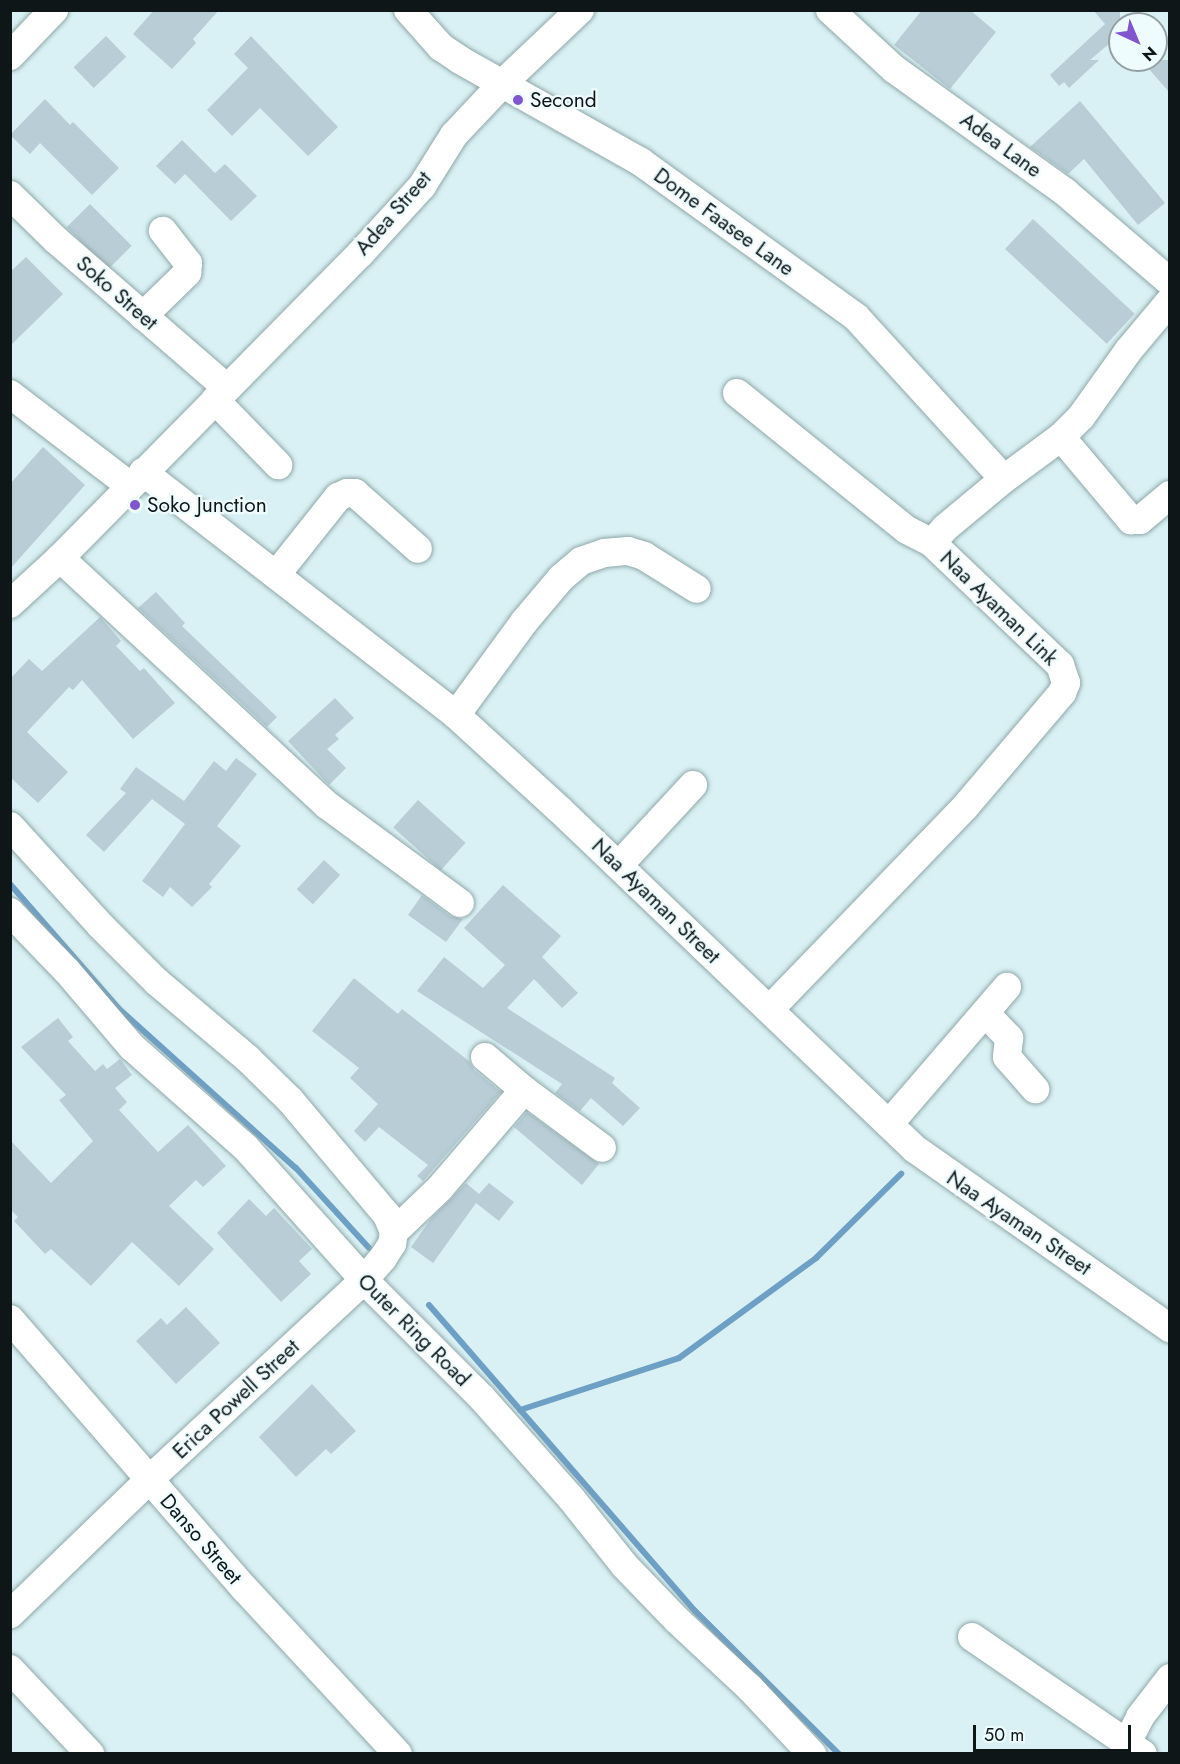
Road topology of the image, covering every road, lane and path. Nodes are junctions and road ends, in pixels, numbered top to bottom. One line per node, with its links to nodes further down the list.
1 (54, 10): 5 (street)
2 (408, 10): 6 (street, Dome Faasee Lane)
3 (580, 10): 6 (street, Adea Street)
4 (830, 10): 9 (street, Adea Lane)
5 (10, 56)
6 (503, 83): 14 (street, Adea Street); 18 (street, Dome Faasee Lane)
7 (10, 195): 11 (street, Soko Street)
8 (163, 231): 11 (street)
9 (1170, 282)
10 (1170, 301): 15 (street, Naa Ayaman Link)
11 (143, 316): 14 (street, Soko Street)
12 (737, 393): 20 (street)
13 (10, 394): 17 (street, Naa Ayaman Street)
14 (221, 394): 16 (street, Soko Street); 17 (street, Adea Street)
15 (1061, 437): 18 (street, Naa Ayaman Link); 19 (street)
16 (278, 465)
17 (136, 479): 22 (street, Adea Street); 23 (street, Naa Ayaman Street)
18 (1004, 479): 20 (street, Naa Ayaman Link)
19 (1170, 495)
20 (932, 543): 33 (street, Naa Ayaman Link)
21 (418, 549): 23 (street)
22 (60, 558): 25 (street, Adea Street); 30 (street)
23 (276, 575): 26 (street, Naa Ayaman Street)
24 (697, 589): 26 (street)
25 (10, 604)
26 (456, 715): 29 (street, Naa Ayaman Street)
27 (693, 785): 29 (street)
28 (10, 826): 40 (street)
29 (619, 865): 33 (street, Naa Ayaman Street)
30 (460, 903)
31 (10, 912): 41 (street, Outer Ring Road)
32 (1007, 987): 34 (street)
33 (770, 1009): 38 (street, Naa Ayaman Street)
34 (985, 1012): 36 (street); 38 (street)
35 (485, 1057): 37 (street)
36 (1035, 1089)
37 (524, 1090): 39 (street); 40 (street)
38 (889, 1125): 43 (street, Naa Ayaman Street)
39 (602, 1148)
40 (394, 1232): 41 (street, Erica Powell Street)
41 (364, 1280): 44 (street, Erica Powell Street); 52 (street, Outer Ring Road)
42 (10, 1319): 44 (street, Danso Street)
43 (1170, 1328)
44 (149, 1480): 45 (street, Erica Powell Street); 51 (street, Danso Street)
45 (10, 1614)
46 (972, 1637): 49 (street)
47 (10, 1669): 50 (street)
48 (1170, 1678): 49 (street)
49 (1135, 1748)
50 (90, 1754)
51 (398, 1754)
52 (812, 1754)

